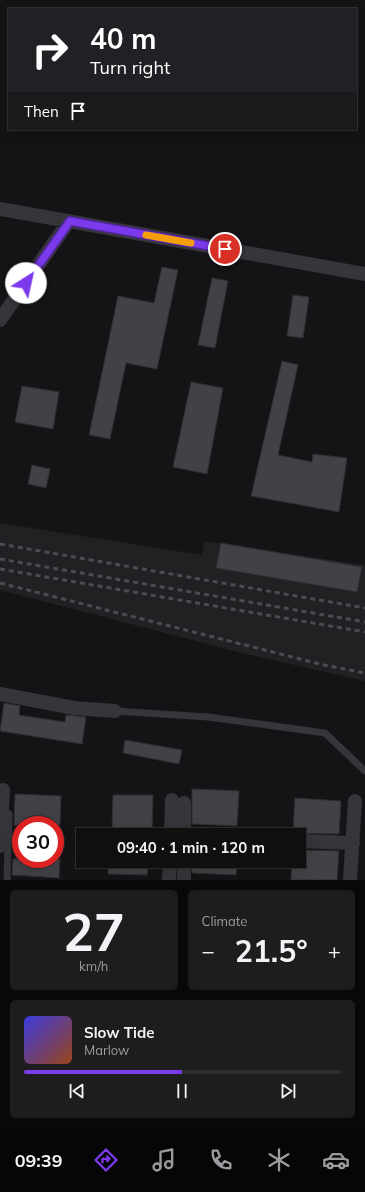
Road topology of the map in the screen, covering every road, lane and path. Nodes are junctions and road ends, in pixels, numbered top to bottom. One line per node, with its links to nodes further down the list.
1 (0, 209): 2 (street)
2 (70, 221): 3 (street); 4 (street)
3 (365, 274)
4 (0, 320)
5 (0, 694): 6 (street)
6 (115, 711): 7 (lane)
7 (365, 771)
8 (6, 791): 14 (street); 17 (lane)
9 (355, 801): 13 (street)
10 (172, 828): 11 (street)
11 (183, 828)
12 (306, 842): 13 (street)
13 (353, 843): 20 (street)
14 (0, 846)
15 (170, 868): 18 (street)
16 (184, 868): 19 (street)
17 (7, 880)
18 (169, 880)
19 (184, 880)
20 (350, 880)

